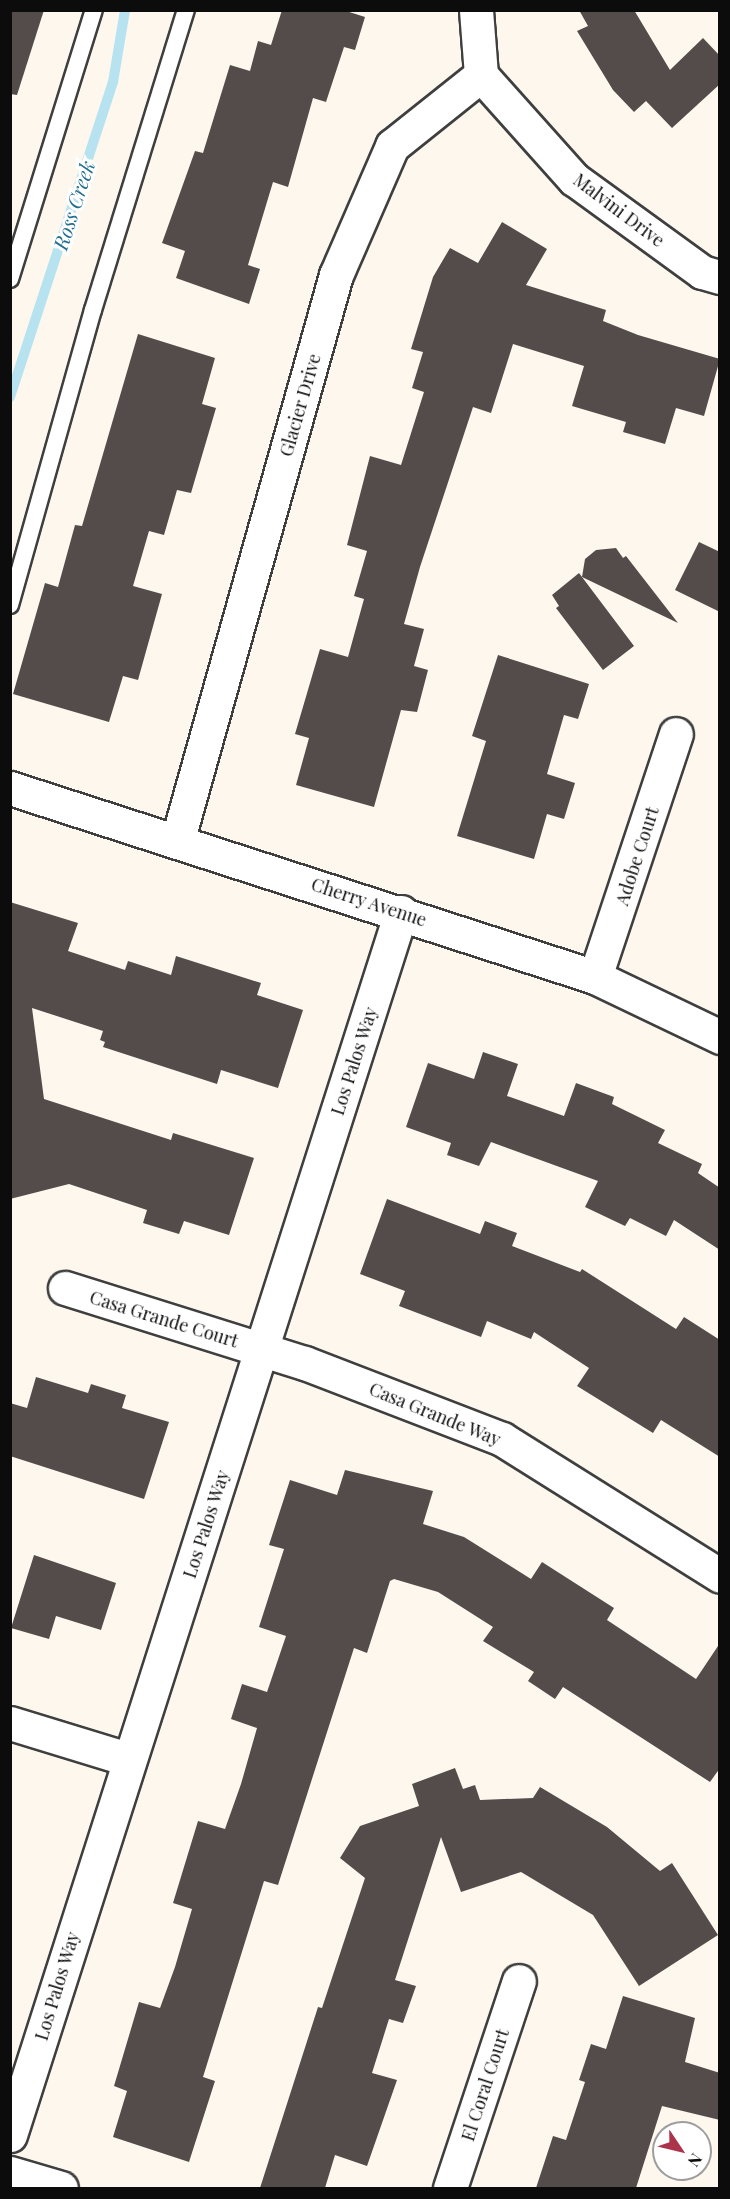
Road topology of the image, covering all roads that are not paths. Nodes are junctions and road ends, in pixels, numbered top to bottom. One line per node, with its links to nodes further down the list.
1 (94, 10): 6 (lane)
2 (186, 10): 7 (lane)
3 (476, 10): 4 (street)
4 (481, 75): 5 (street, Malvini Drive); 10 (street, Glacier Drive)
5 (720, 277)
6 (10, 279)
7 (10, 605)
8 (676, 734): 12 (street, Adobe Court)
9 (10, 788): 10 (street, Cherry Avenue)
10 (177, 842): 11 (street, Cherry Avenue)
11 (401, 912): 12 (street, Cherry Avenue); 15 (street, Los Palos Way)
12 (595, 977): 13 (street, Cherry Avenue)
13 (720, 1037)
14 (65, 1288): 15 (street, Casa Grande Court)
15 (263, 1350): 16 (street, Casa Grande Way); 18 (street, Los Palos Way)
16 (720, 1576)
17 (10, 1724): 18 (street)
18 (128, 1759): 20 (street, Los Palos Way)
19 (519, 1981): 23 (street, El Coral Court)
20 (10, 2135)
21 (10, 2173): 22 (street)
22 (61, 2188)
23 (450, 2188)

